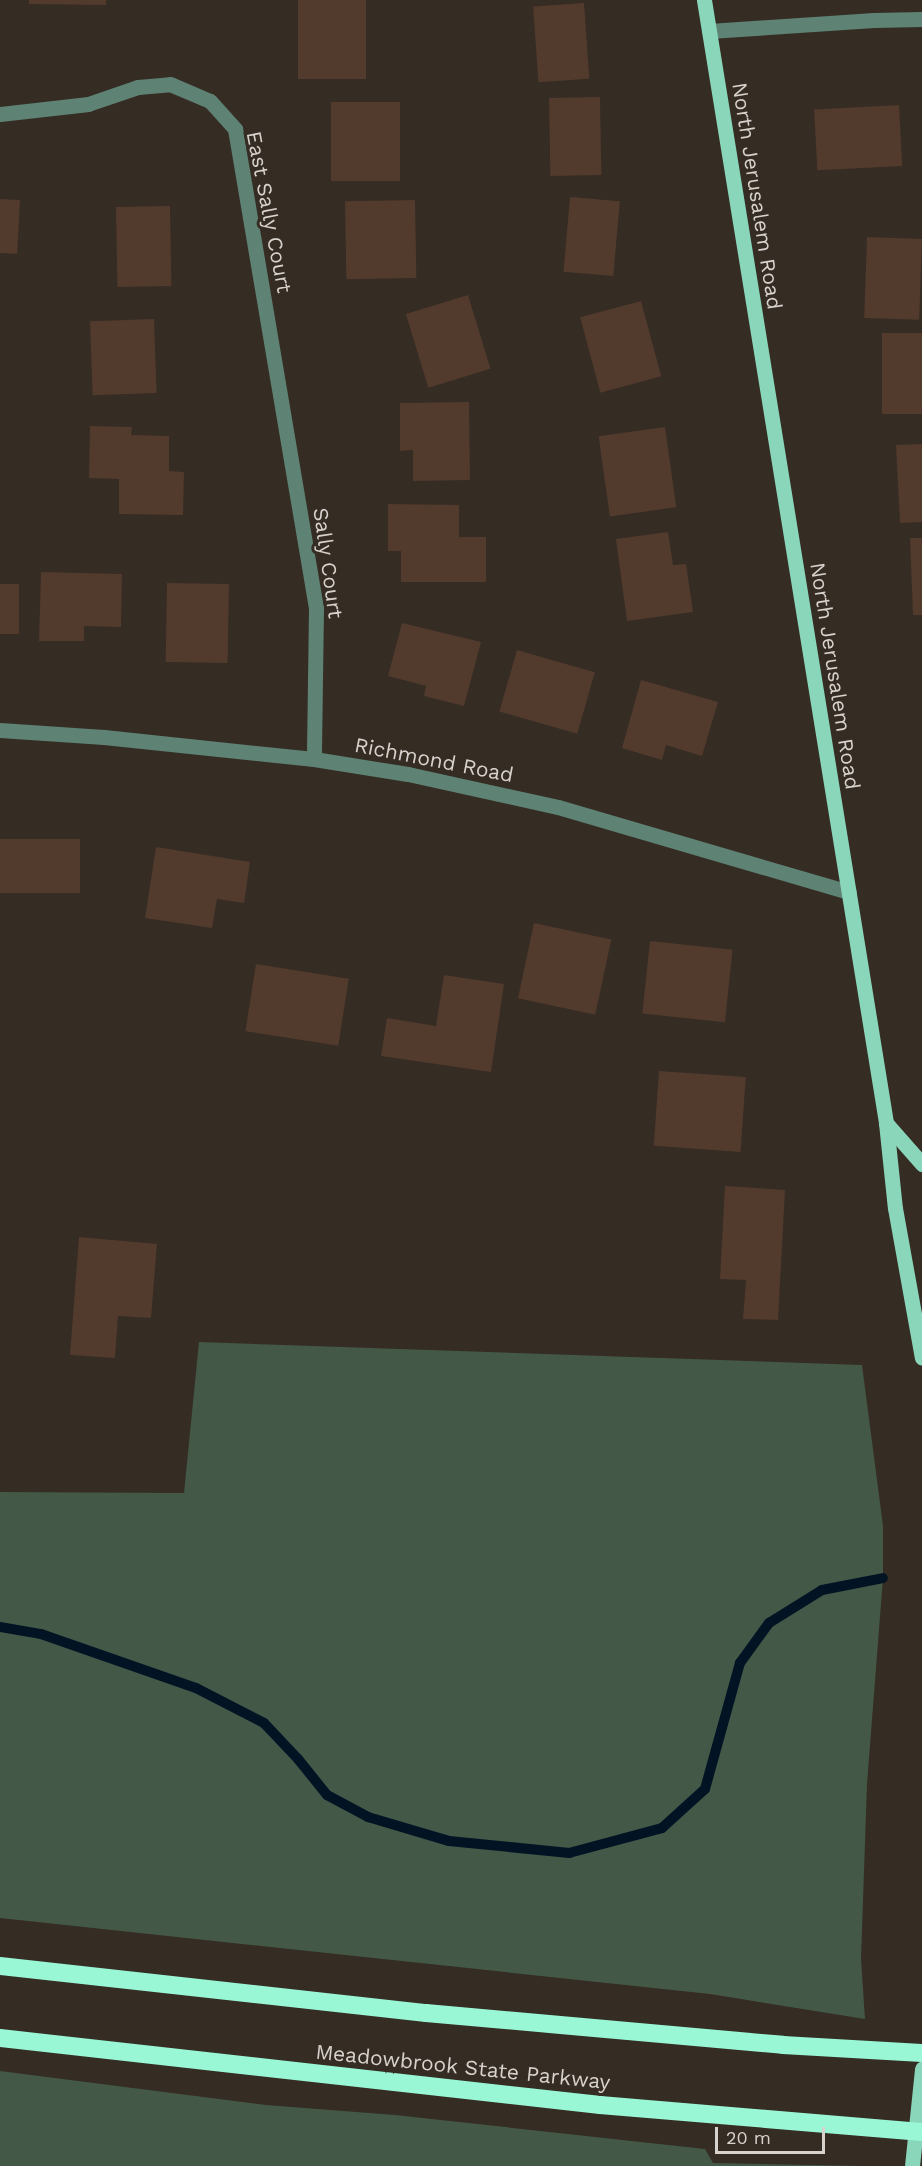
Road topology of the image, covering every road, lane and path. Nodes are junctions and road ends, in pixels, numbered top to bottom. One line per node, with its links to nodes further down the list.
1 (704, 0): 3 (main road, North Jerusalem Road)
2 (922, 20): 3 (street)
3 (709, 31): 8 (main road, North Jerusalem Road)
4 (0, 114): 5 (street, East Sally Court)
5 (278, 375): 7 (street, Sally Court)
6 (0, 730): 7 (street, Richmond Road)
7 (314, 759): 8 (street, Richmond Road)
8 (849, 892): 9 (main road, North Jerusalem Road)
9 (886, 1123): 10 (main road); 11 (main road, North Jerusalem Road)
10 (922, 1164)
11 (922, 1358)
12 (0, 1966): 14 (highway)
13 (0, 2038): 16 (highway, Meadowbrook State Parkway)
14 (922, 2053)
15 (922, 2069): 17 (main road)
16 (922, 2132)
17 (912, 2166)

